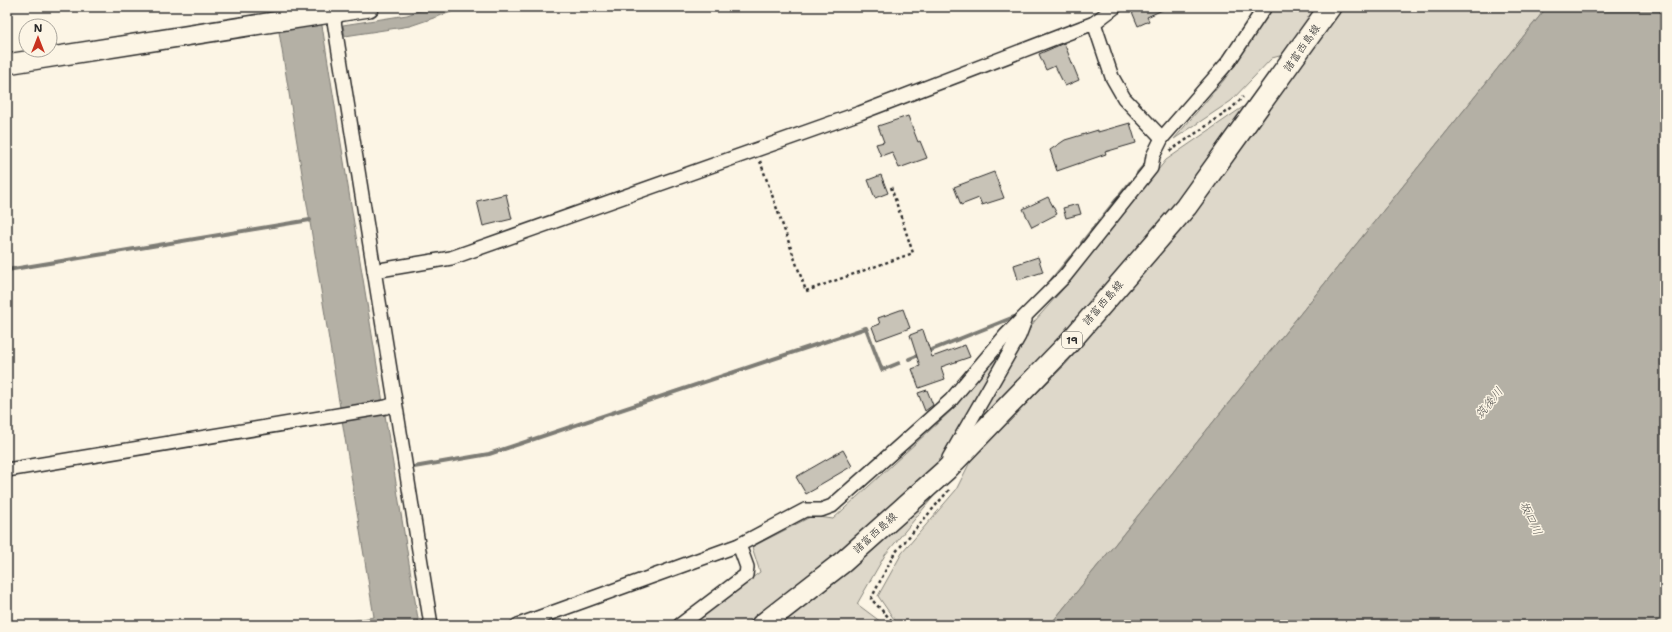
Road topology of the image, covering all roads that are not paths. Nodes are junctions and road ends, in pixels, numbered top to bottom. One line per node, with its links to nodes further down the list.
1 (369, 7): 5 (street)
2 (1115, 7): 6 (street)
3 (1264, 7): 8 (street)
4 (1330, 7): 12 (main road, 諸富西島線 / 19)
5 (334, 11): 7 (street); 9 (street)
6 (1094, 23): 8 (street); 9 (street)
7 (7, 64)
8 (1162, 138): 10 (street)
9 (374, 271): 11 (street)
10 (1025, 318): 12 (street); 14 (street)
11 (391, 405): 13 (street); 15 (street)
12 (947, 469): 18 (main road, 諸富西島線 / 19)
13 (7, 470)
14 (739, 546): 16 (street); 17 (street)
15 (431, 625)
16 (518, 625)
17 (680, 625)
18 (762, 625)

